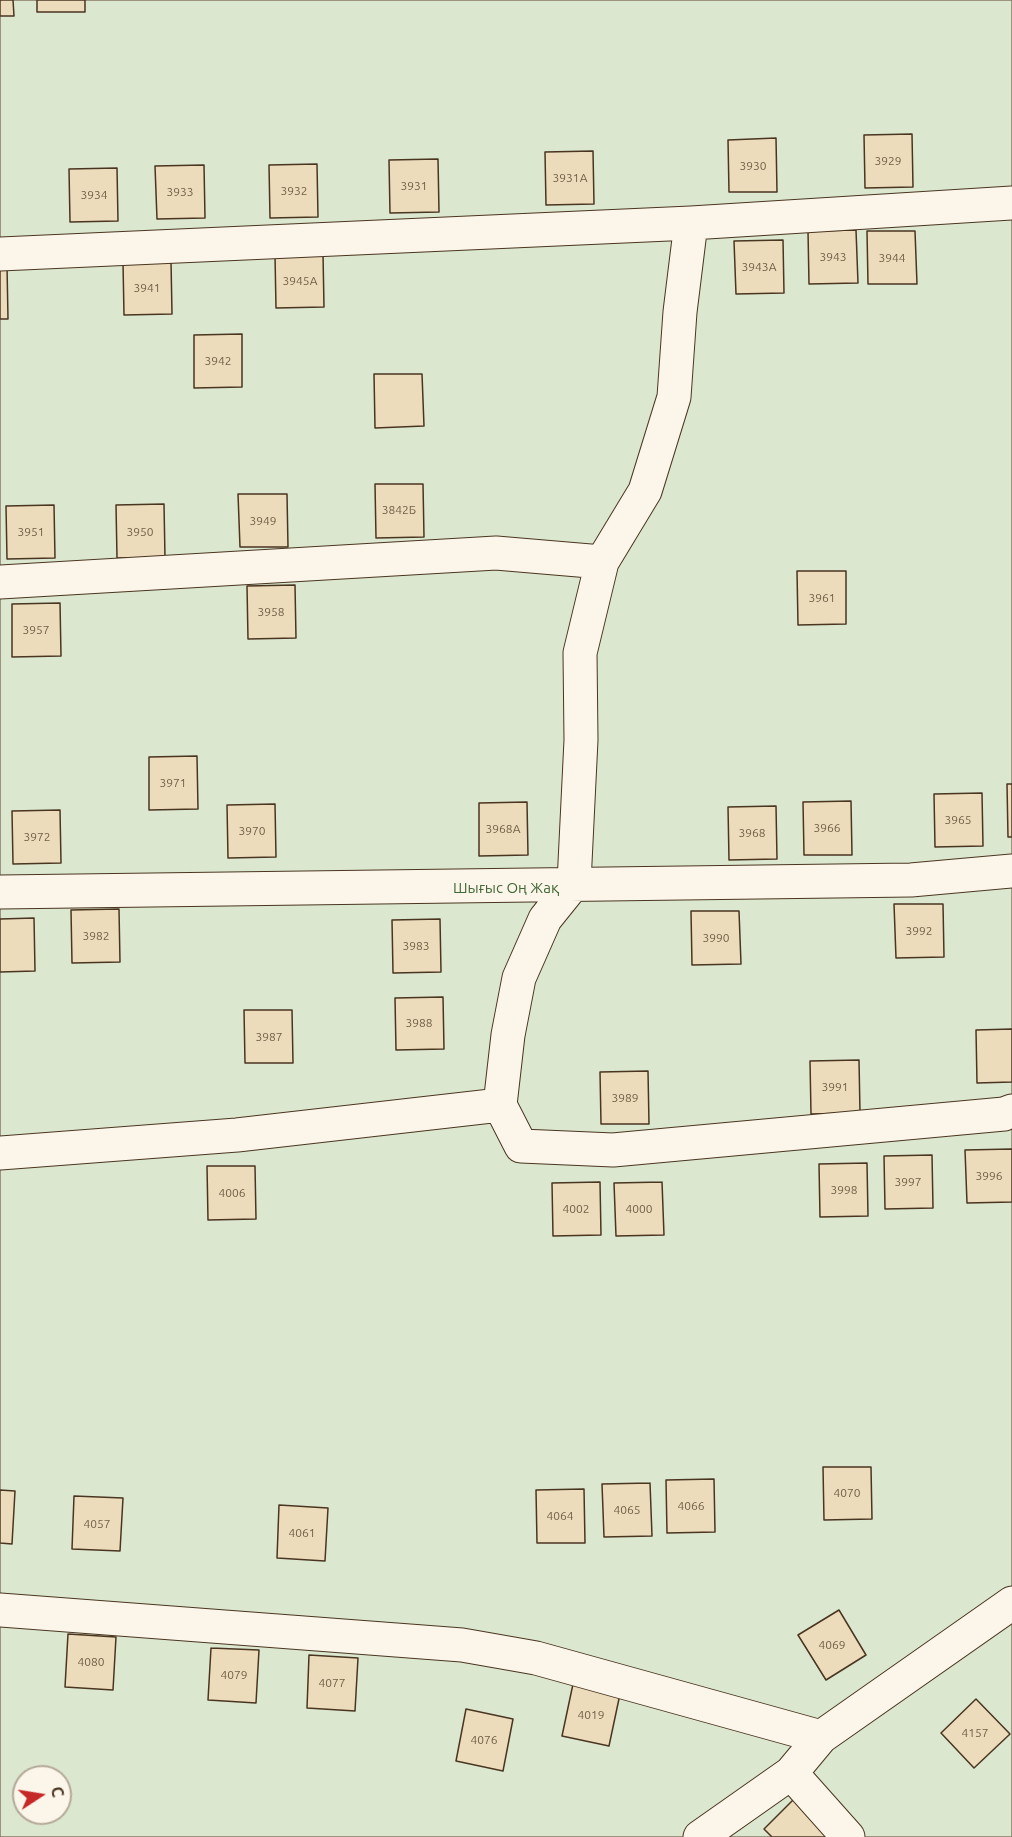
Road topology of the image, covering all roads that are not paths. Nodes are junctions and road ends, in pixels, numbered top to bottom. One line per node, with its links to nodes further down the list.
1 (1012, 203): 2 (street)
2 (691, 223): 3 (street); 4 (street)
3 (0, 254)
4 (602, 562): 5 (street); 7 (street)
5 (0, 582)
6 (1012, 871): 7 (street)
7 (574, 883): 8 (street); 9 (street)
8 (0, 892)
9 (500, 1106): 10 (street); 11 (street)
10 (1012, 1111)
11 (0, 1153)
12 (1012, 1603): 14 (street)
13 (0, 1610): 14 (street)
14 (821, 1737): 15 (street)
15 (791, 1773): 16 (street); 17 (street)
16 (699, 1837)
17 (848, 1837)

